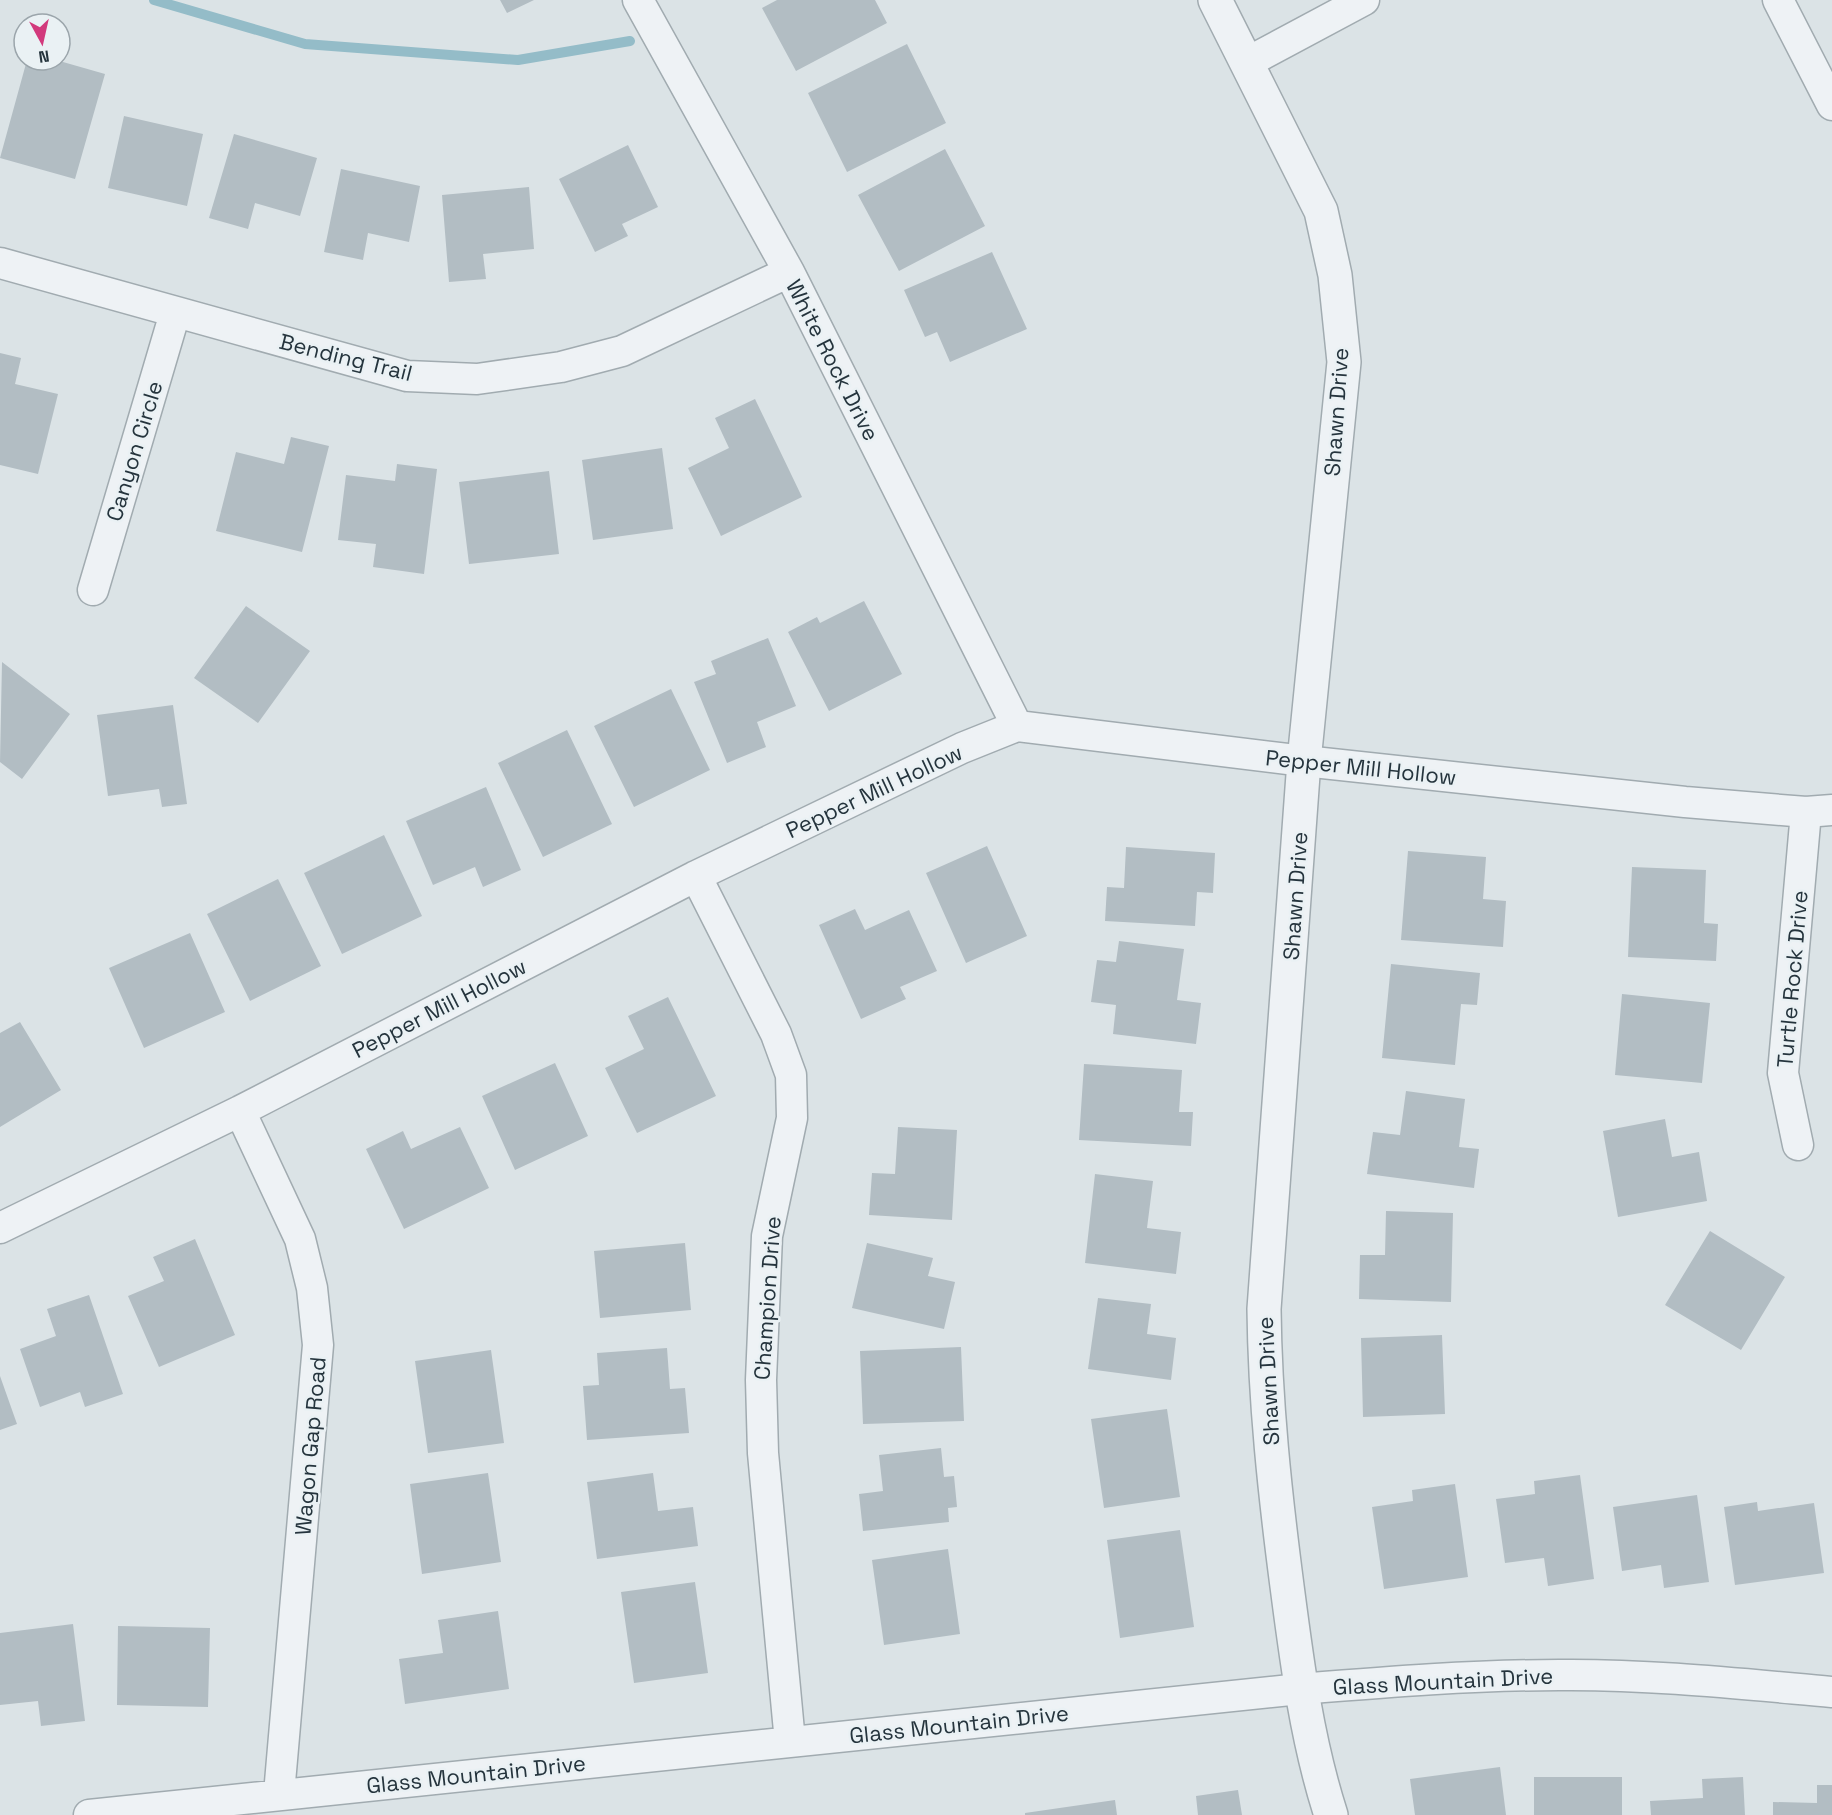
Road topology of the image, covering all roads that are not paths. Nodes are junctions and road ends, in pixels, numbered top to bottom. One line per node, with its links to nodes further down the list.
1 (638, 0): 8 (street, White Rock Drive)
2 (1215, 0): 5 (street, Shawn Drive)
3 (1364, 0): 5 (street)
4 (1778, 0): 6 (street)
5 (1248, 62): 12 (street, Shawn Drive)
6 (1832, 105)
7 (0, 262): 9 (street, Bending Trail)
8 (789, 272): 9 (street, Bending Trail); 11 (street, White Rock Drive)
9 (175, 313): 10 (street, Canyon Circle)
10 (93, 590)
11 (1017, 726): 12 (street, Pepper Mill Hollow); 14 (street, Pepper Mill Hollow)
12 (1304, 761): 13 (street, Pepper Mill Hollow); 18 (street, Shawn Drive)
13 (1819, 811): 16 (street, Turtle Rock Drive)
14 (696, 876): 15 (street, Pepper Mill Hollow); 20 (street, Champion Drive)
15 (240, 1111): 17 (street, Pepper Mill Hollow); 21 (street, Wagon Gap Road)
16 (1798, 1145)
17 (0, 1228)
18 (1300, 1689): 19 (street, Glass Mountain Drive); 20 (street, Glass Mountain Drive); 23 (street, Shawn Drive)
19 (1832, 1692)
20 (789, 1742): 21 (street, Glass Mountain Drive)
21 (279, 1794): 22 (street, Glass Mountain Drive)
22 (88, 1815)
23 (1331, 1815)

